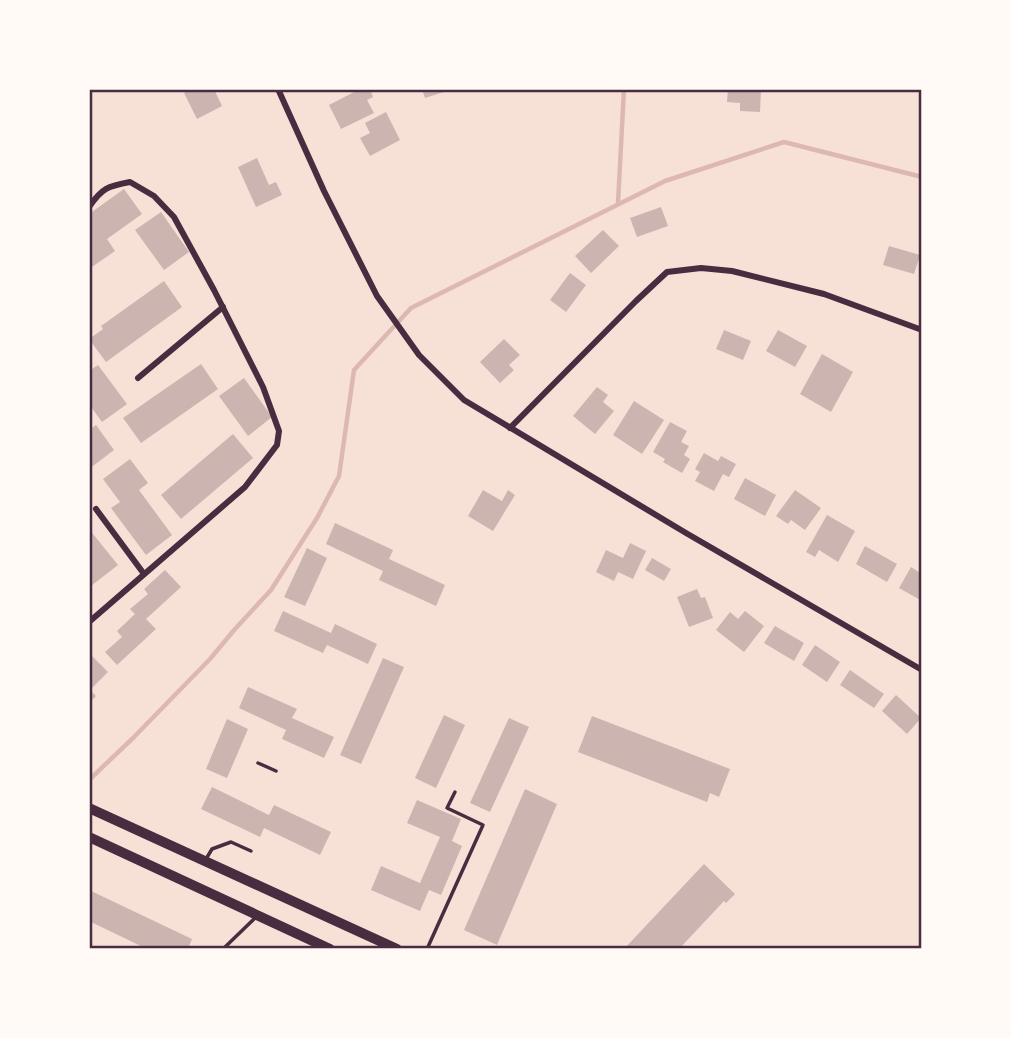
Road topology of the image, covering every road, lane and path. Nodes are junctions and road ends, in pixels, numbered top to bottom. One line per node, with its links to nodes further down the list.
1 (278, 89): 6 (street)
2 (89, 207): 3 (street)
3 (223, 307): 5 (street); 8 (street)
4 (922, 330): 6 (street)
5 (138, 378)
6 (510, 428): 10 (street)
7 (96, 509): 8 (street)
8 (144, 574): 9 (street)
9 (89, 622)
10 (922, 670)
11 (258, 763): 12 (lane)
12 (276, 771)
13 (455, 792): 22 (lane)
14 (89, 808): 17 (main road)
15 (89, 837): 18 (main road)
16 (251, 851): 17 (lane)
17 (204, 862): 21 (main road)
18 (257, 915): 19 (main road); 20 (lane)
19 (322, 947)
20 (223, 949)
21 (397, 949)
22 (427, 949)

